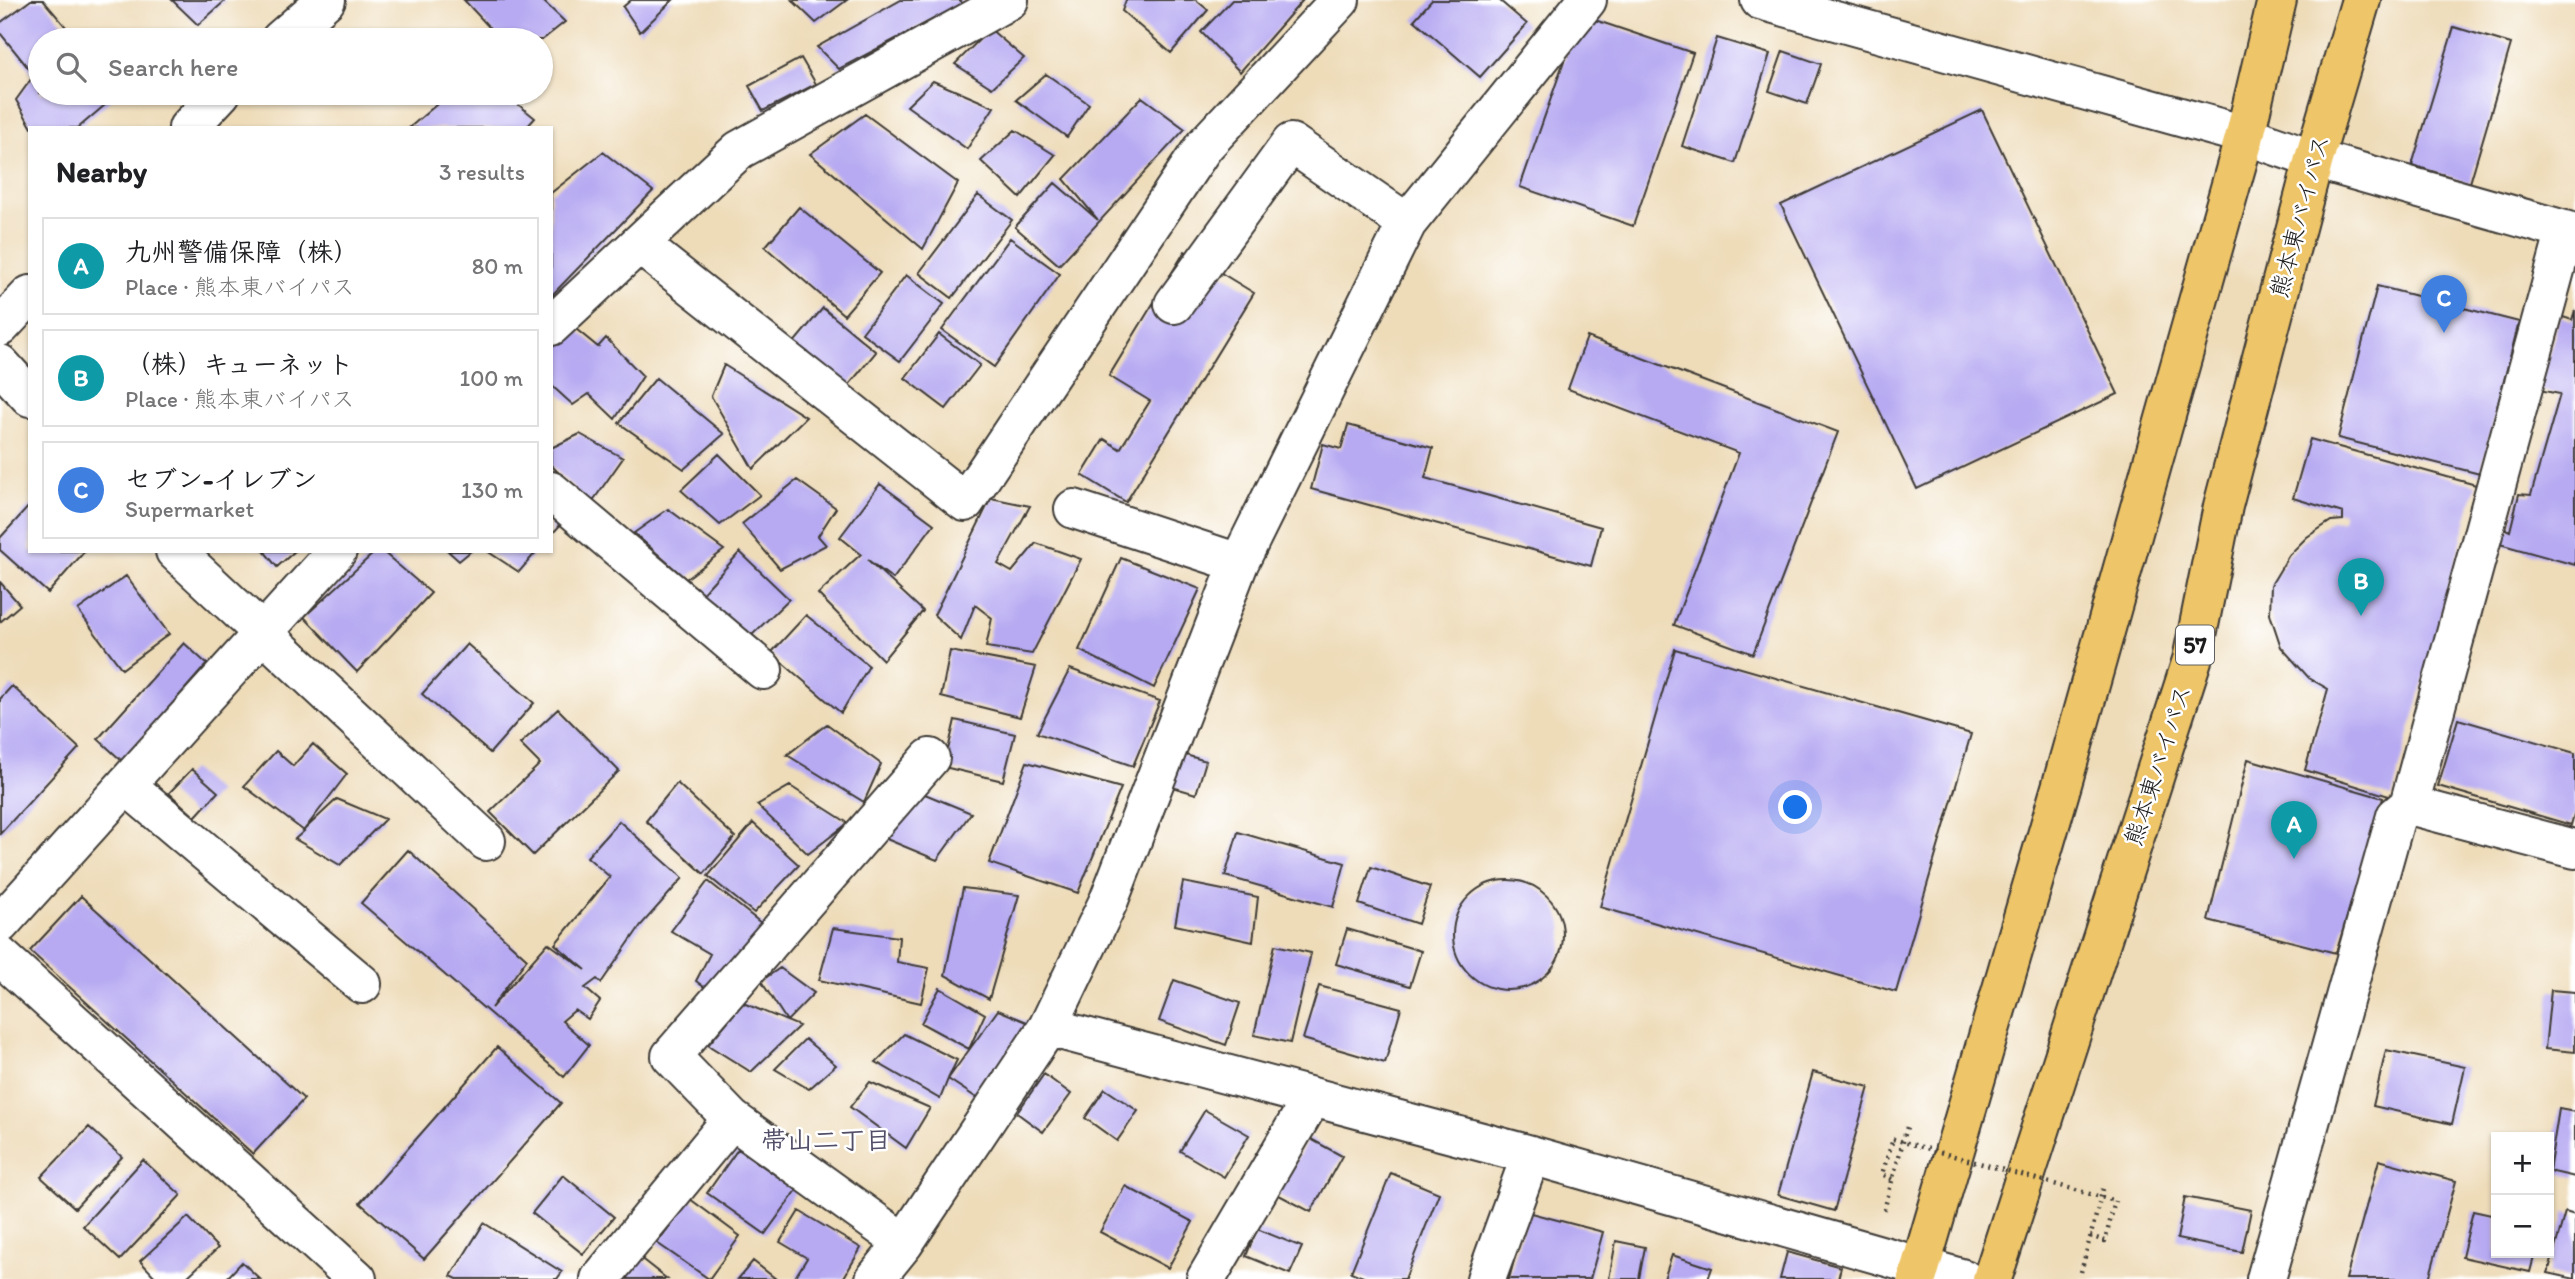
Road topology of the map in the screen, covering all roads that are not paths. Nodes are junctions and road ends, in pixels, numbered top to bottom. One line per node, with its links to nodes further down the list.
1 (326, 0): 8 (street)
2 (1009, 0): 15 (street)
3 (1340, 0): 15 (street)
4 (1587, 0): 13 (street)
5 (1760, 0): 11 (street)
6 (2277, 0): 11 (highway)
7 (2361, 0): 12 (highway, 熊本東バイパス / 57)
8 (294, 28)
9 (210, 105): 10 (street)
10 (190, 126)
11 (2245, 135): 12 (street); 42 (highway)
12 (2314, 159): 14 (street); 49 (highway, 熊本東バイパス / 57)
13 (1408, 223): 17 (street); 26 (street)
14 (2571, 231): 31 (street)
15 (639, 244): 18 (street)
16 (28, 297): 19 (street)
17 (1174, 304)
18 (553, 324)
19 (0, 327)
20 (0, 364): 21 (street)
21 (28, 395)
22 (553, 493): 28 (street)
23 (1074, 509): 26 (street)
24 (177, 553): 27 (street)
25 (335, 553): 27 (street)
26 (1239, 563): 37 (street)
27 (262, 634): 30 (street); 32 (street)
28 (763, 670)
29 (930, 758): 39 (street)
30 (126, 785): 34 (street); 36 (street)
31 (2409, 805): 33 (street); 50 (street)
32 (486, 841)
33 (2575, 849)
34 (0, 925)
35 (0, 956): 43 (street)
36 (362, 984)
37 (1048, 1027): 38 (street); 41 (street)
38 (1312, 1098): 40 (street); 46 (street)
39 (732, 1119): 41 (street); 44 (street)
40 (1531, 1155): 42 (street); 47 (street)
41 (904, 1243): 45 (street)
42 (1919, 1273): 48 (street)
43 (357, 1279)
44 (600, 1279)
45 (875, 1279)
46 (1206, 1279)
47 (1486, 1279)
48 (1964, 1279)
49 (1992, 1279)
50 (2266, 1279)

